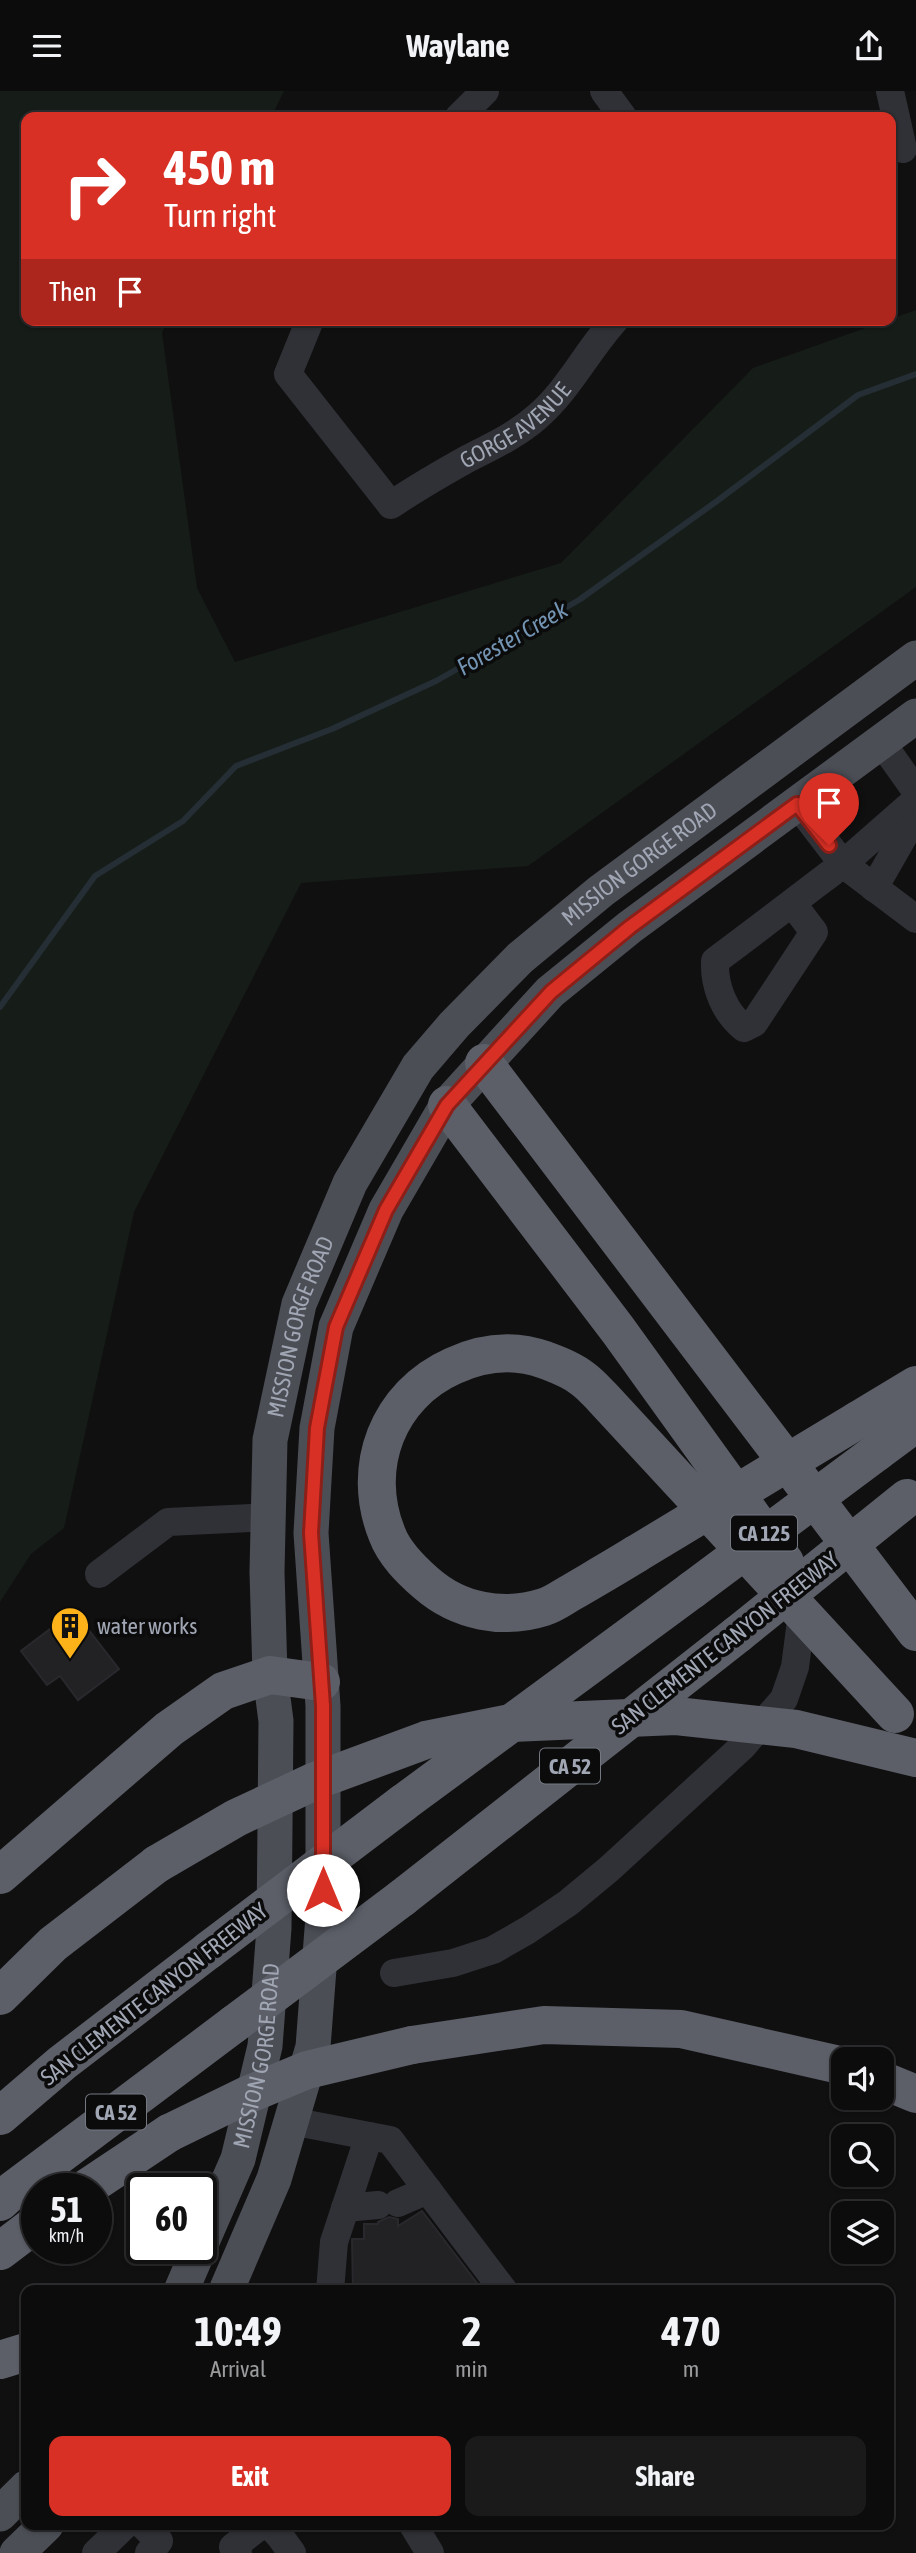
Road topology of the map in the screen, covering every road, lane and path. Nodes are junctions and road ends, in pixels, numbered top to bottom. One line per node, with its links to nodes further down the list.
1 (485, 91): 4 (street)
2 (604, 91): 5 (street)
3 (890, 91): 6 (street)
4 (463, 112)
5 (620, 112)
6 (895, 112)
7 (896, 118): 8 (street)
8 (903, 149)
9 (308, 326): 10 (street, GORGE AVENUE)
10 (610, 326)
11 (916, 658): 12 (main road, MISSION GORGE ROAD)
12 (868, 693): 17 (main road); 23 (main road, MISSION GORGE ROAD)
13 (916, 716): 14 (main road, MISSION GORGE ROAD)
14 (881, 742): 15 (street); 17 (main road, MISSION GORGE ROAD)
15 (916, 791)
16 (916, 800): 19 (street)
17 (797, 804): 19 (street); 24 (main road, MISSION GORGE ROAD)
18 (916, 824): 20 (street)
19 (843, 864): 20 (street); 21 (street)
20 (874, 887): 22 (street)
21 (792, 903)
22 (916, 919)
23 (454, 1025): 24 (main road, CA 125); 25 (main road, MISSION GORGE ROAD)
24 (484, 1063): 26 (main road, MISSION GORGE ROAD); 32 (highway, CA 125)
25 (418, 1067): 26 (main road, CA 125); 30 (main road, MISSION GORGE ROAD)
26 (447, 1105): 36 (main road, MISSION GORGE ROAD); 37 (highway, CA 125)
27 (916, 1385): 33 (highway, bridge)
28 (916, 1423): 45 (highway, SAN CLEMENTE CANYON FREEWAY, bridge)
29 (912, 1495): 50 (highway, SAN CLEMENTE CANYON FREEWAY / CA 52, bridge)
30 (269, 1517): 31 (street); 35 (main road, MISSION GORGE ROAD)
31 (99, 1574)
32 (904, 1598): 34 (highway, CA 125)
33 (802, 1613): 37 (highway); 40 (street)
34 (916, 1632)
35 (271, 1675): 36 (highway); 39 (highway); 51 (main road, MISSION GORGE ROAD)
36 (321, 1682): 46 (main road, MISSION GORGE ROAD)
37 (906, 1729)
38 (916, 1758): 41 (highway, bridge)
39 (0, 1875)
40 (394, 1973)
41 (0, 1996)
42 (831, 2063): 48 (highway, bridge)
43 (894, 2085): 44 (highway)
44 (916, 2094)
45 (0, 2116)
46 (291, 2121): 47 (street); 57 (main road, MISSION GORGE ROAD)
47 (369, 2136): 49 (street); 52 (street)
48 (109, 2173)
49 (428, 2190): 52 (street); 59 (street)
50 (0, 2202)
51 (217, 2207)
52 (345, 2208): 58 (street)
53 (21, 2235): 54 (highway)
54 (0, 2251)
55 (192, 2264): 56 (main road, MISSION GORGE ROAD)
56 (184, 2285)
57 (229, 2285)
58 (330, 2285)
59 (499, 2285)
60 (21, 2354): 61 (highway)
61 (0, 2360)
62 (21, 2493): 63 (main road)
63 (0, 2514)
64 (41, 2530): 70 (main road)
65 (120, 2530): 71 (street)
66 (149, 2530): 72 (street)
67 (255, 2530): 73 (street)
68 (274, 2530): 74 (street)
69 (416, 2530): 75 (street)
70 (17, 2553)
71 (96, 2553)
72 (149, 2553)
73 (237, 2553)
74 (292, 2553)
75 (430, 2553)

